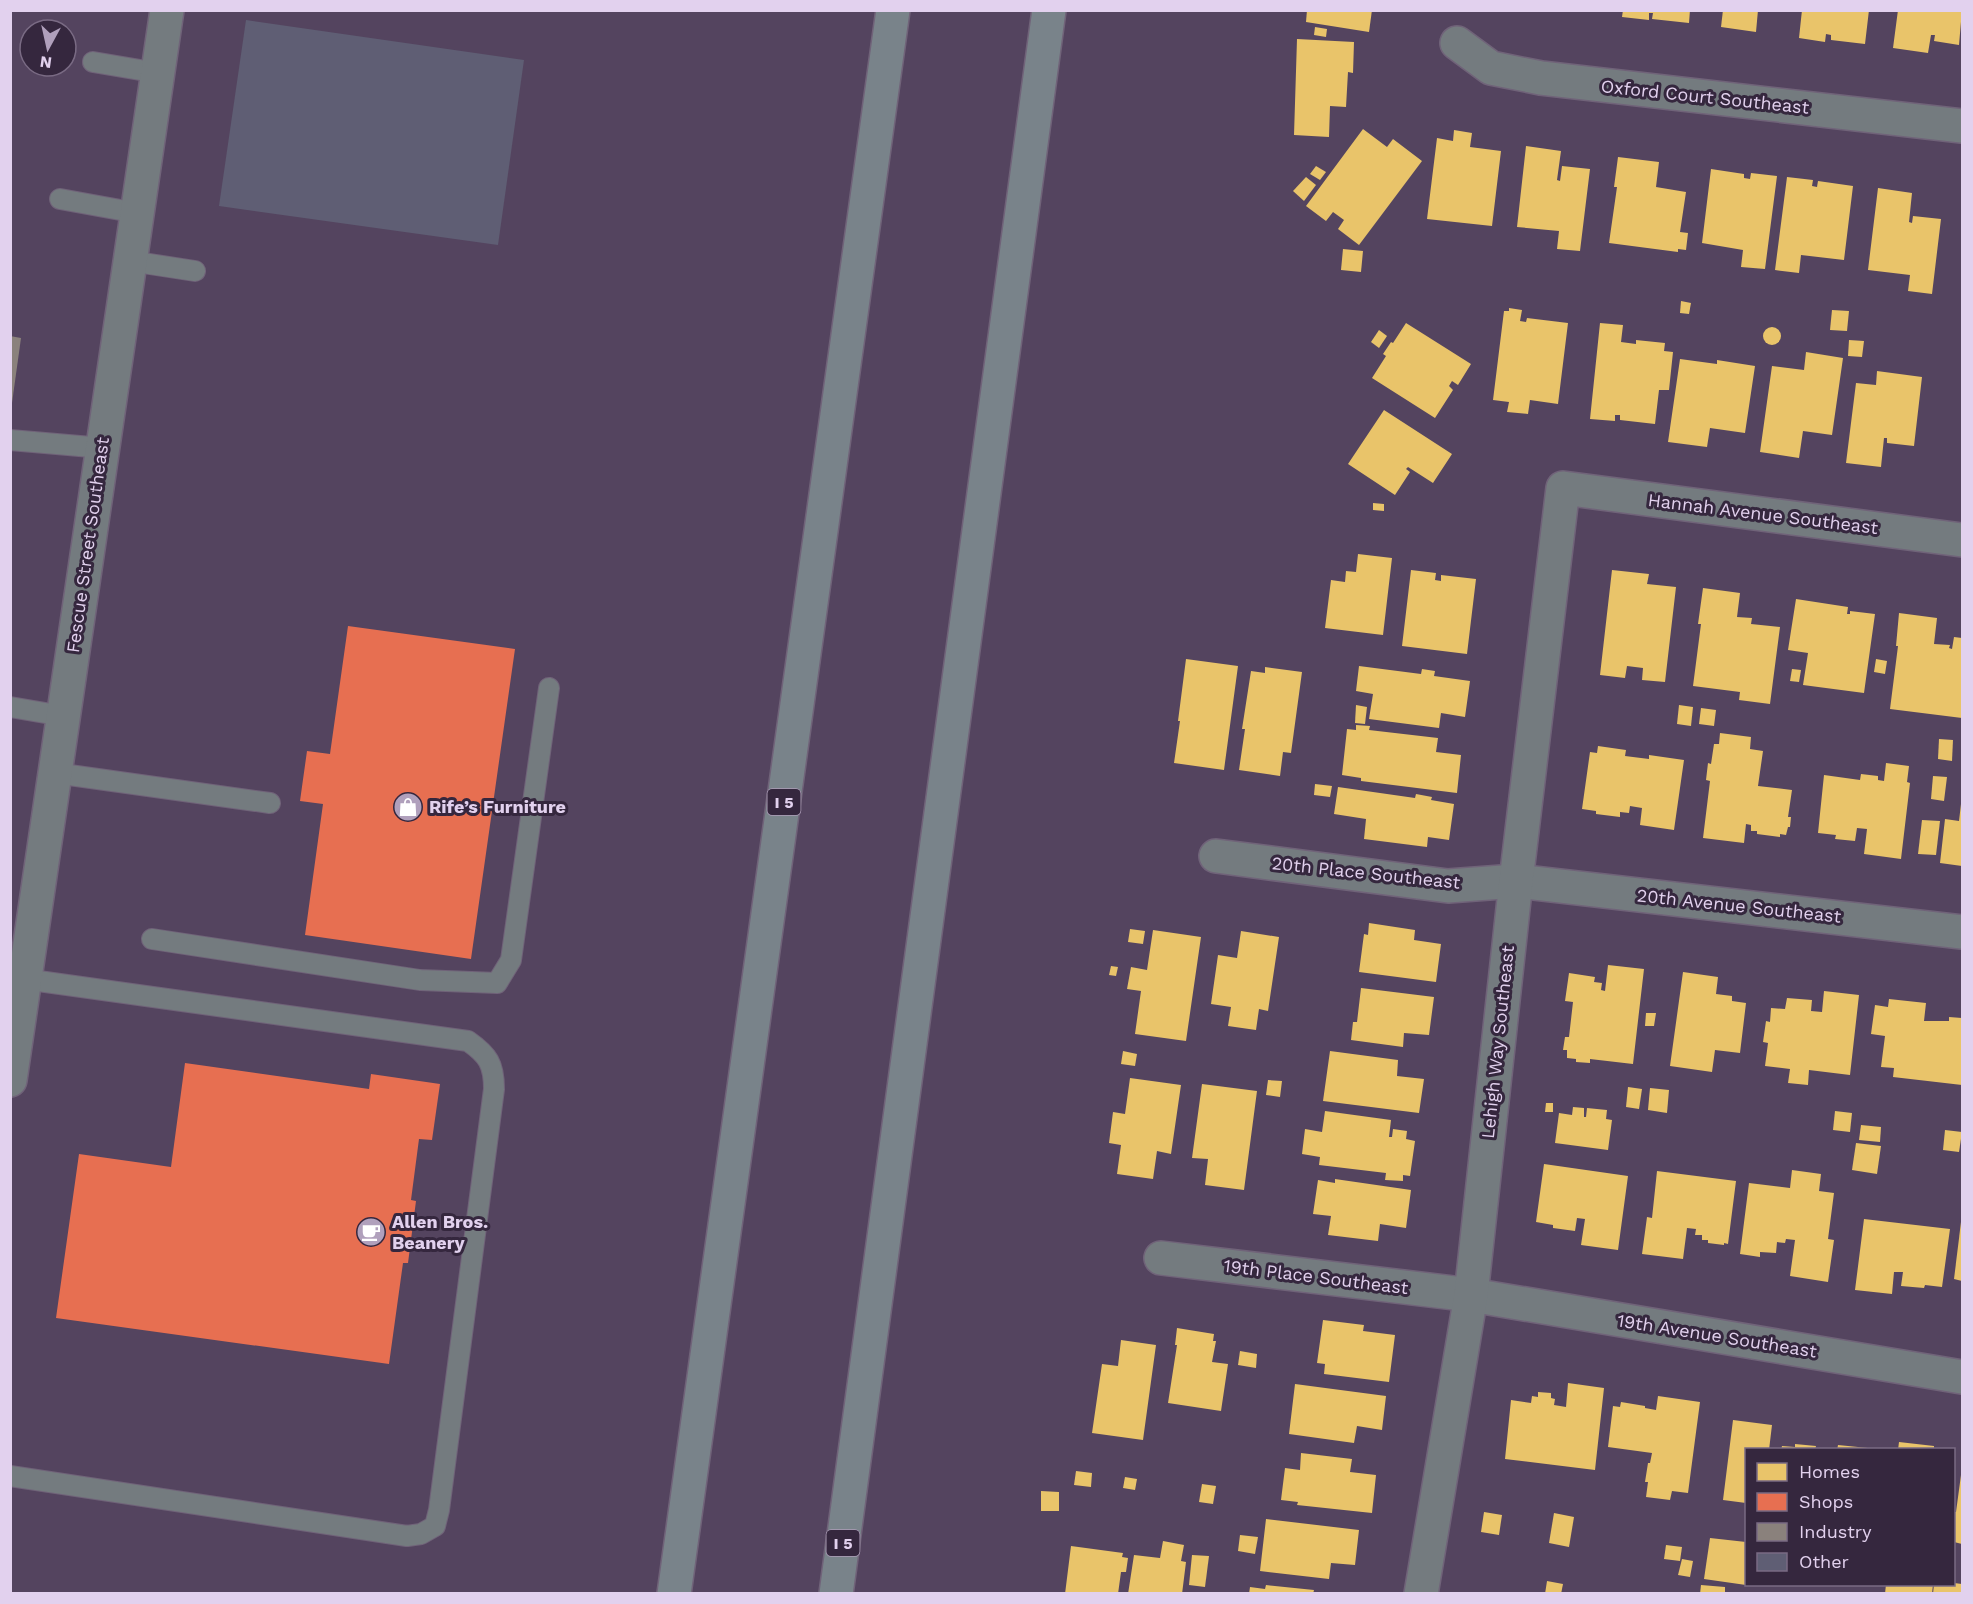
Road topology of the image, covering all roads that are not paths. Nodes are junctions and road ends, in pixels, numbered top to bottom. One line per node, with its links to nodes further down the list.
1 (167, 10): 6 (street, Fescue Street Southeast)
2 (893, 10): 31 (highway, I 5)
3 (1049, 10): 32 (highway, I 5)
4 (1457, 43): 7 (street, Oxford Court Southeast)
5 (93, 62): 6 (lane)
6 (158, 73): 9 (street, Fescue Street Southeast)
7 (1962, 126)
8 (60, 199): 9 (lane)
9 (137, 213): 10 (street, Fescue Street Southeast)
10 (130, 261): 11 (lane); 13 (street, Fescue Street Southeast)
11 (195, 271)
12 (10, 440): 13 (lane)
13 (103, 448): 18 (street, Fescue Street Southeast)
14 (1563, 488): 15 (street, Hannah Avenue Southeast); 22 (street, Lehigh Way Southeast)
15 (1962, 540)
16 (549, 688): 24 (lane)
17 (10, 707): 18 (lane)
18 (63, 716): 19 (street, Fescue Street Southeast)
19 (55, 773): 20 (lane); 25 (street, Fescue Street Southeast)
20 (270, 803)
21 (1216, 856): 22 (street, 20th Place Southeast)
22 (1515, 881): 23 (street, 20th Avenue Southeast); 28 (street, Lehigh Way Southeast)
23 (1962, 932)
24 (152, 939)
25 (24, 979): 26 (street, Fescue Street Southeast); 30 (lane)
26 (10, 1080)
27 (1161, 1258): 28 (street, 19th Place Southeast)
28 (1471, 1295): 29 (street, 19th Avenue Southeast); 33 (street, Lehigh Way Southeast)
29 (1962, 1377)
30 (10, 1476)
31 (674, 1593)
32 (836, 1593)
33 (1421, 1593)

